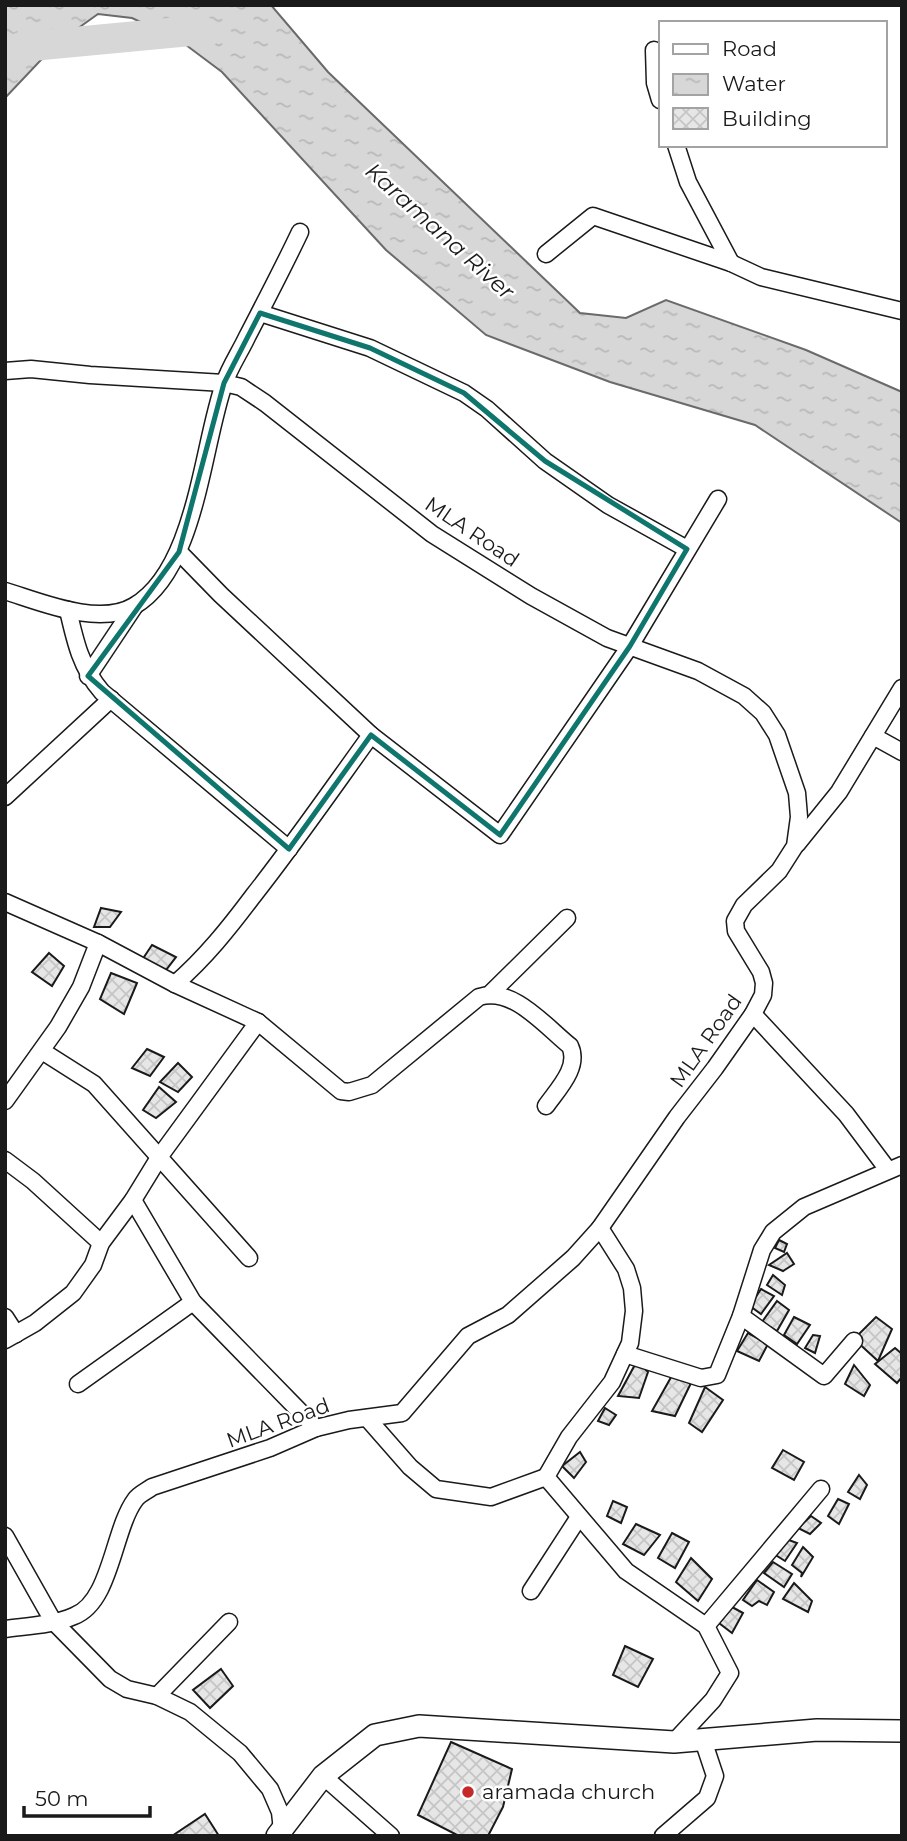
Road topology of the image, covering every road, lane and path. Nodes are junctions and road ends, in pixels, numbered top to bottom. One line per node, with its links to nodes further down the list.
1 (654, 50): 2 (street)
2 (659, 97)
3 (677, 147): 6 (street)
4 (300, 232): 8 (street)
5 (546, 254): 6 (street)
6 (731, 263): 7 (street)
7 (902, 312)
8 (260, 313): 10 (street); 12 (street)
9 (5, 371): 10 (street, MLA Road)
10 (224, 383): 13 (street); 17 (street, MLA Road)
11 (718, 499): 12 (street)
12 (687, 549): 17 (street)
13 (178, 552): 15 (street); 21 (street)
14 (5, 591): 16 (street)
15 (134, 607): 16 (street); 18 (street)
16 (68, 610): 18 (street)
17 (630, 646): 21 (street); 25 (street, MLA Road)
18 (88, 676): 20 (street)
19 (902, 688): 22 (street)
20 (111, 699): 24 (street); 26 (street)
21 (371, 735): 26 (street)
22 (873, 736): 23 (street); 25 (street)
23 (902, 752)
24 (5, 797)
25 (795, 846): 32 (street, MLA Road)
26 (289, 849): 30 (street)
27 (5, 902): 29 (street)
28 (567, 919): 31 (street)
29 (98, 943): 30 (street); 34 (street)
30 (175, 984): 33 (street)
31 (491, 993): 33 (street); 36 (street)
32 (753, 1014): 39 (street); 41 (street, MLA Road)
33 (258, 1022): 37 (street)
34 (42, 1051): 35 (street); 37 (street)
35 (5, 1101)
36 (546, 1106)
37 (160, 1156): 40 (street); 43 (street)
38 (5, 1160): 42 (street)
39 (895, 1168): 45 (street)
40 (133, 1200): 42 (street); 44 (street)
41 (600, 1228): 49 (street); 51 (street, MLA Road)
42 (101, 1243): 47 (street)
43 (249, 1258)
44 (192, 1302): 50 (street); 52 (street)
45 (741, 1316): 48 (street); 49 (street)
46 (5, 1317): 47 (street)
47 (11, 1336)
48 (854, 1341)
49 (625, 1354): 53 (street)
50 (78, 1384)
51 (367, 1418): 52 (street, MLA Road); 53 (street)
52 (316, 1428): 58 (street, MLA Road)
53 (546, 1477): 55 (street)
54 (821, 1489): 60 (street)
55 (579, 1517): 57 (street); 60 (street)
56 (5, 1536): 58 (street)
57 (531, 1591)
58 (53, 1621): 61 (street, MLA Road); 62 (street)
59 (229, 1622): 62 (street)
60 (706, 1626): 65 (street)
61 (5, 1629)
62 (157, 1696): 68 (street)
63 (901, 1729): 64 (street)
64 (703, 1740): 65 (street); 67 (street)
65 (674, 1742): 66 (street)
66 (323, 1776): 68 (street); 69 (street)
67 (683, 1829): 70 (street)
68 (279, 1833)
69 (391, 1836)
70 (663, 1836)

